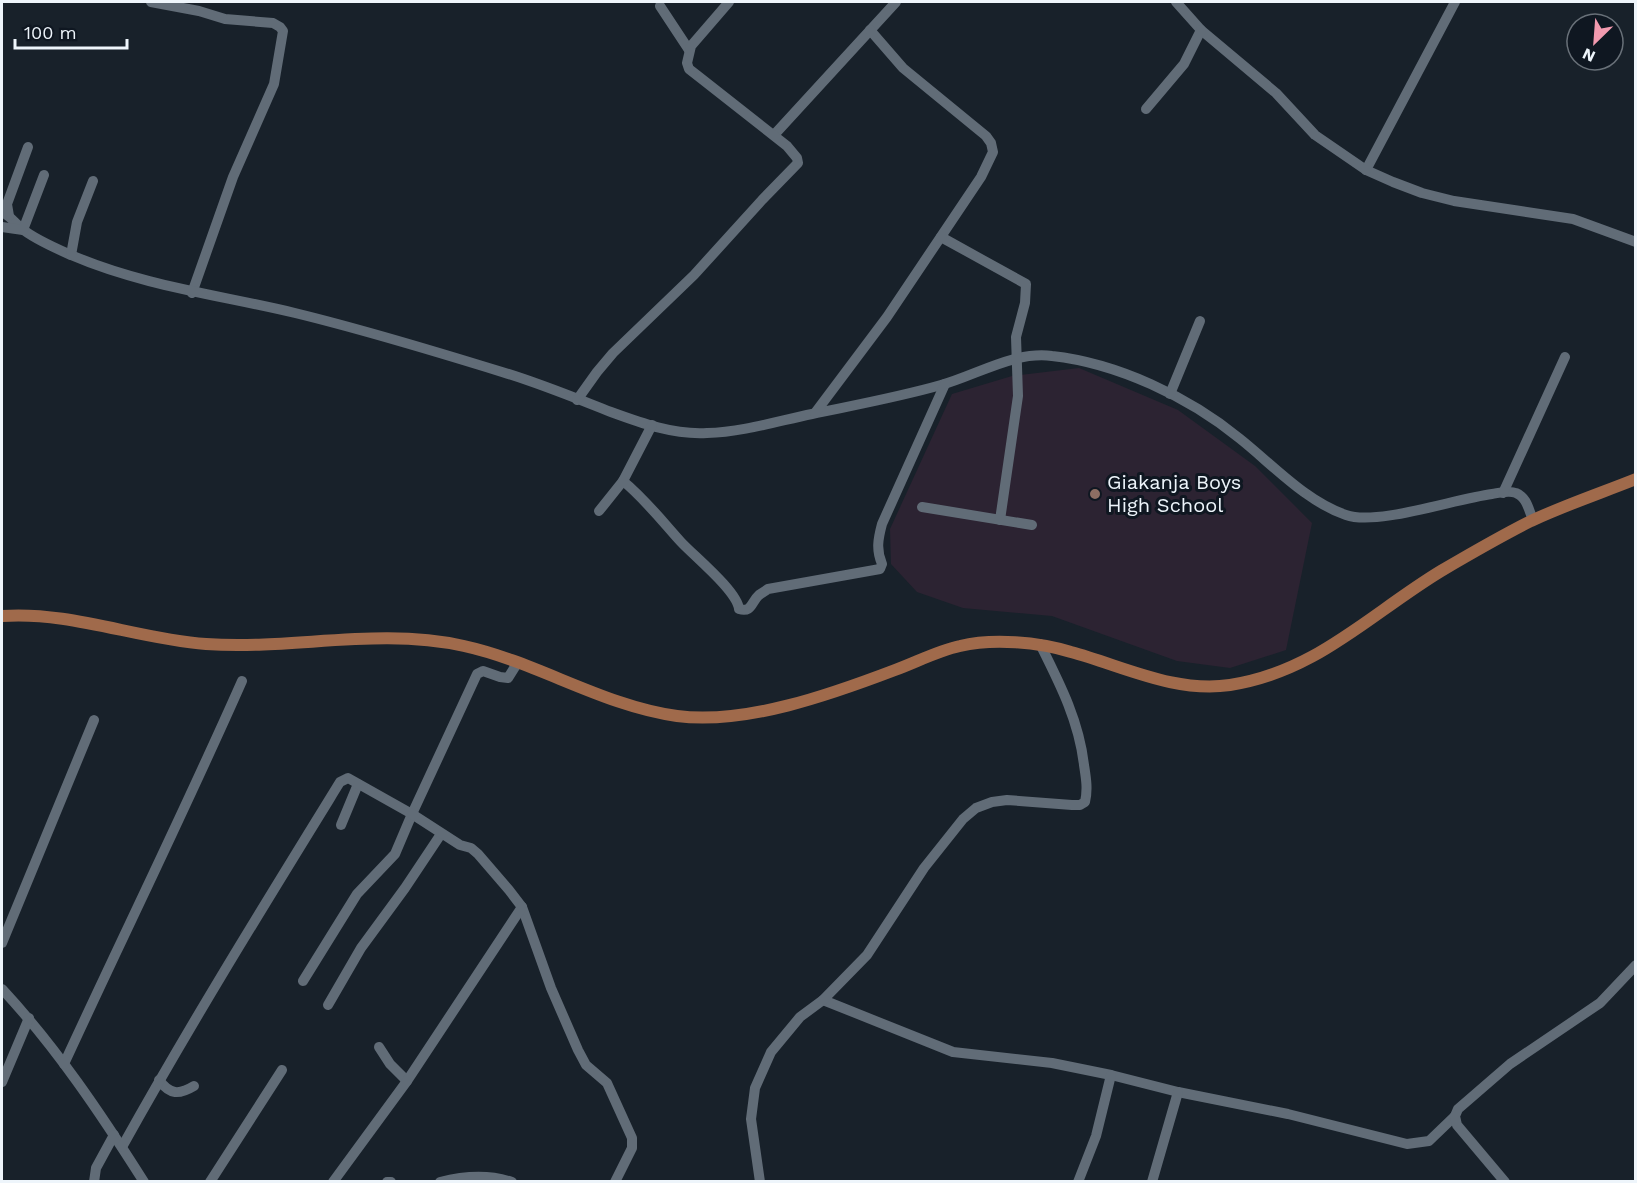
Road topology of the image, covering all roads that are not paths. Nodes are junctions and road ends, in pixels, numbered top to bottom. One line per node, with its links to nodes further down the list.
1 (151, 2): 22 (street)
2 (729, 2): 9 (street)
3 (896, 2): 7 (street)
4 (1176, 2): 8 (street)
5 (1455, 2): 13 (street)
6 (660, 6): 9 (street)
7 (870, 30): 11 (street); 19 (street)
8 (1201, 30): 10 (street); 13 (street)
9 (689, 50): 11 (street)
10 (1146, 109)
11 (774, 135): 28 (street)
12 (28, 147): 16 (street)
13 (1366, 170): 20 (street)
14 (44, 174): 18 (street)
15 (93, 181): 21 (street)
16 (5, 214): 18 (street)
17 (2, 227): 18 (street)
18 (23, 230): 21 (street)
19 (940, 237): 25 (street); 29 (street)
20 (1635, 242)
21 (71, 255): 22 (street)
22 (192, 292): 28 (street)
23 (1200, 321): 27 (street)
24 (1564, 357): 33 (street)
25 (1018, 358): 26 (street); 27 (street); 36 (street)
26 (945, 384): 29 (street); 32 (street)
27 (1170, 394): 33 (street)
28 (578, 400): 30 (street)
29 (815, 413): 30 (street)
30 (652, 425): 32 (street)
31 (1635, 479): 37 (main road)
32 (623, 480): 35 (street)
33 (1503, 493): 37 (street)
34 (922, 507): 36 (street)
35 (599, 511)
36 (1000, 520): 38 (street)
37 (1533, 520): 40 (main road)
38 (1032, 525)
39 (2, 616): 41 (main road)
40 (1040, 644): 41 (main road); 53 (street)
41 (518, 662): 45 (street)
42 (242, 681): 57 (street)
43 (94, 720): 49 (street)
44 (358, 784): 45 (street); 46 (street); 60 (street)
45 (412, 814): 47 (street); 51 (street)
46 (341, 825)
47 (441, 834): 48 (street); 54 (street)
48 (522, 907): 61 (street); 74 (street)
49 (2, 943)
50 (1635, 965): 65 (street)
51 (303, 981)
52 (2, 989): 55 (street)
53 (823, 1000): 59 (street); 75 (street)
54 (328, 1005)
55 (29, 1018): 57 (street); 62 (street)
56 (379, 1047): 61 (street)
57 (64, 1064): 66 (street)
58 (282, 1070): 70 (street)
59 (1111, 1075): 64 (street); 76 (street)
60 (159, 1080): 63 (street); 67 (street)
61 (407, 1081): 71 (street)
62 (2, 1082)
63 (194, 1086)
64 (1178, 1092): 65 (street); 77 (street)
65 (1455, 1116): 78 (street)
66 (114, 1135): 67 (street); 68 (street)
67 (122, 1147): 69 (street)
68 (94, 1182)
69 (144, 1182)
70 (210, 1182)
71 (333, 1182)
72 (440, 1182): 73 (street)
73 (512, 1182)
74 (615, 1182)
75 (760, 1182)
76 (1078, 1182)
77 (1152, 1182)
78 (1505, 1182)

